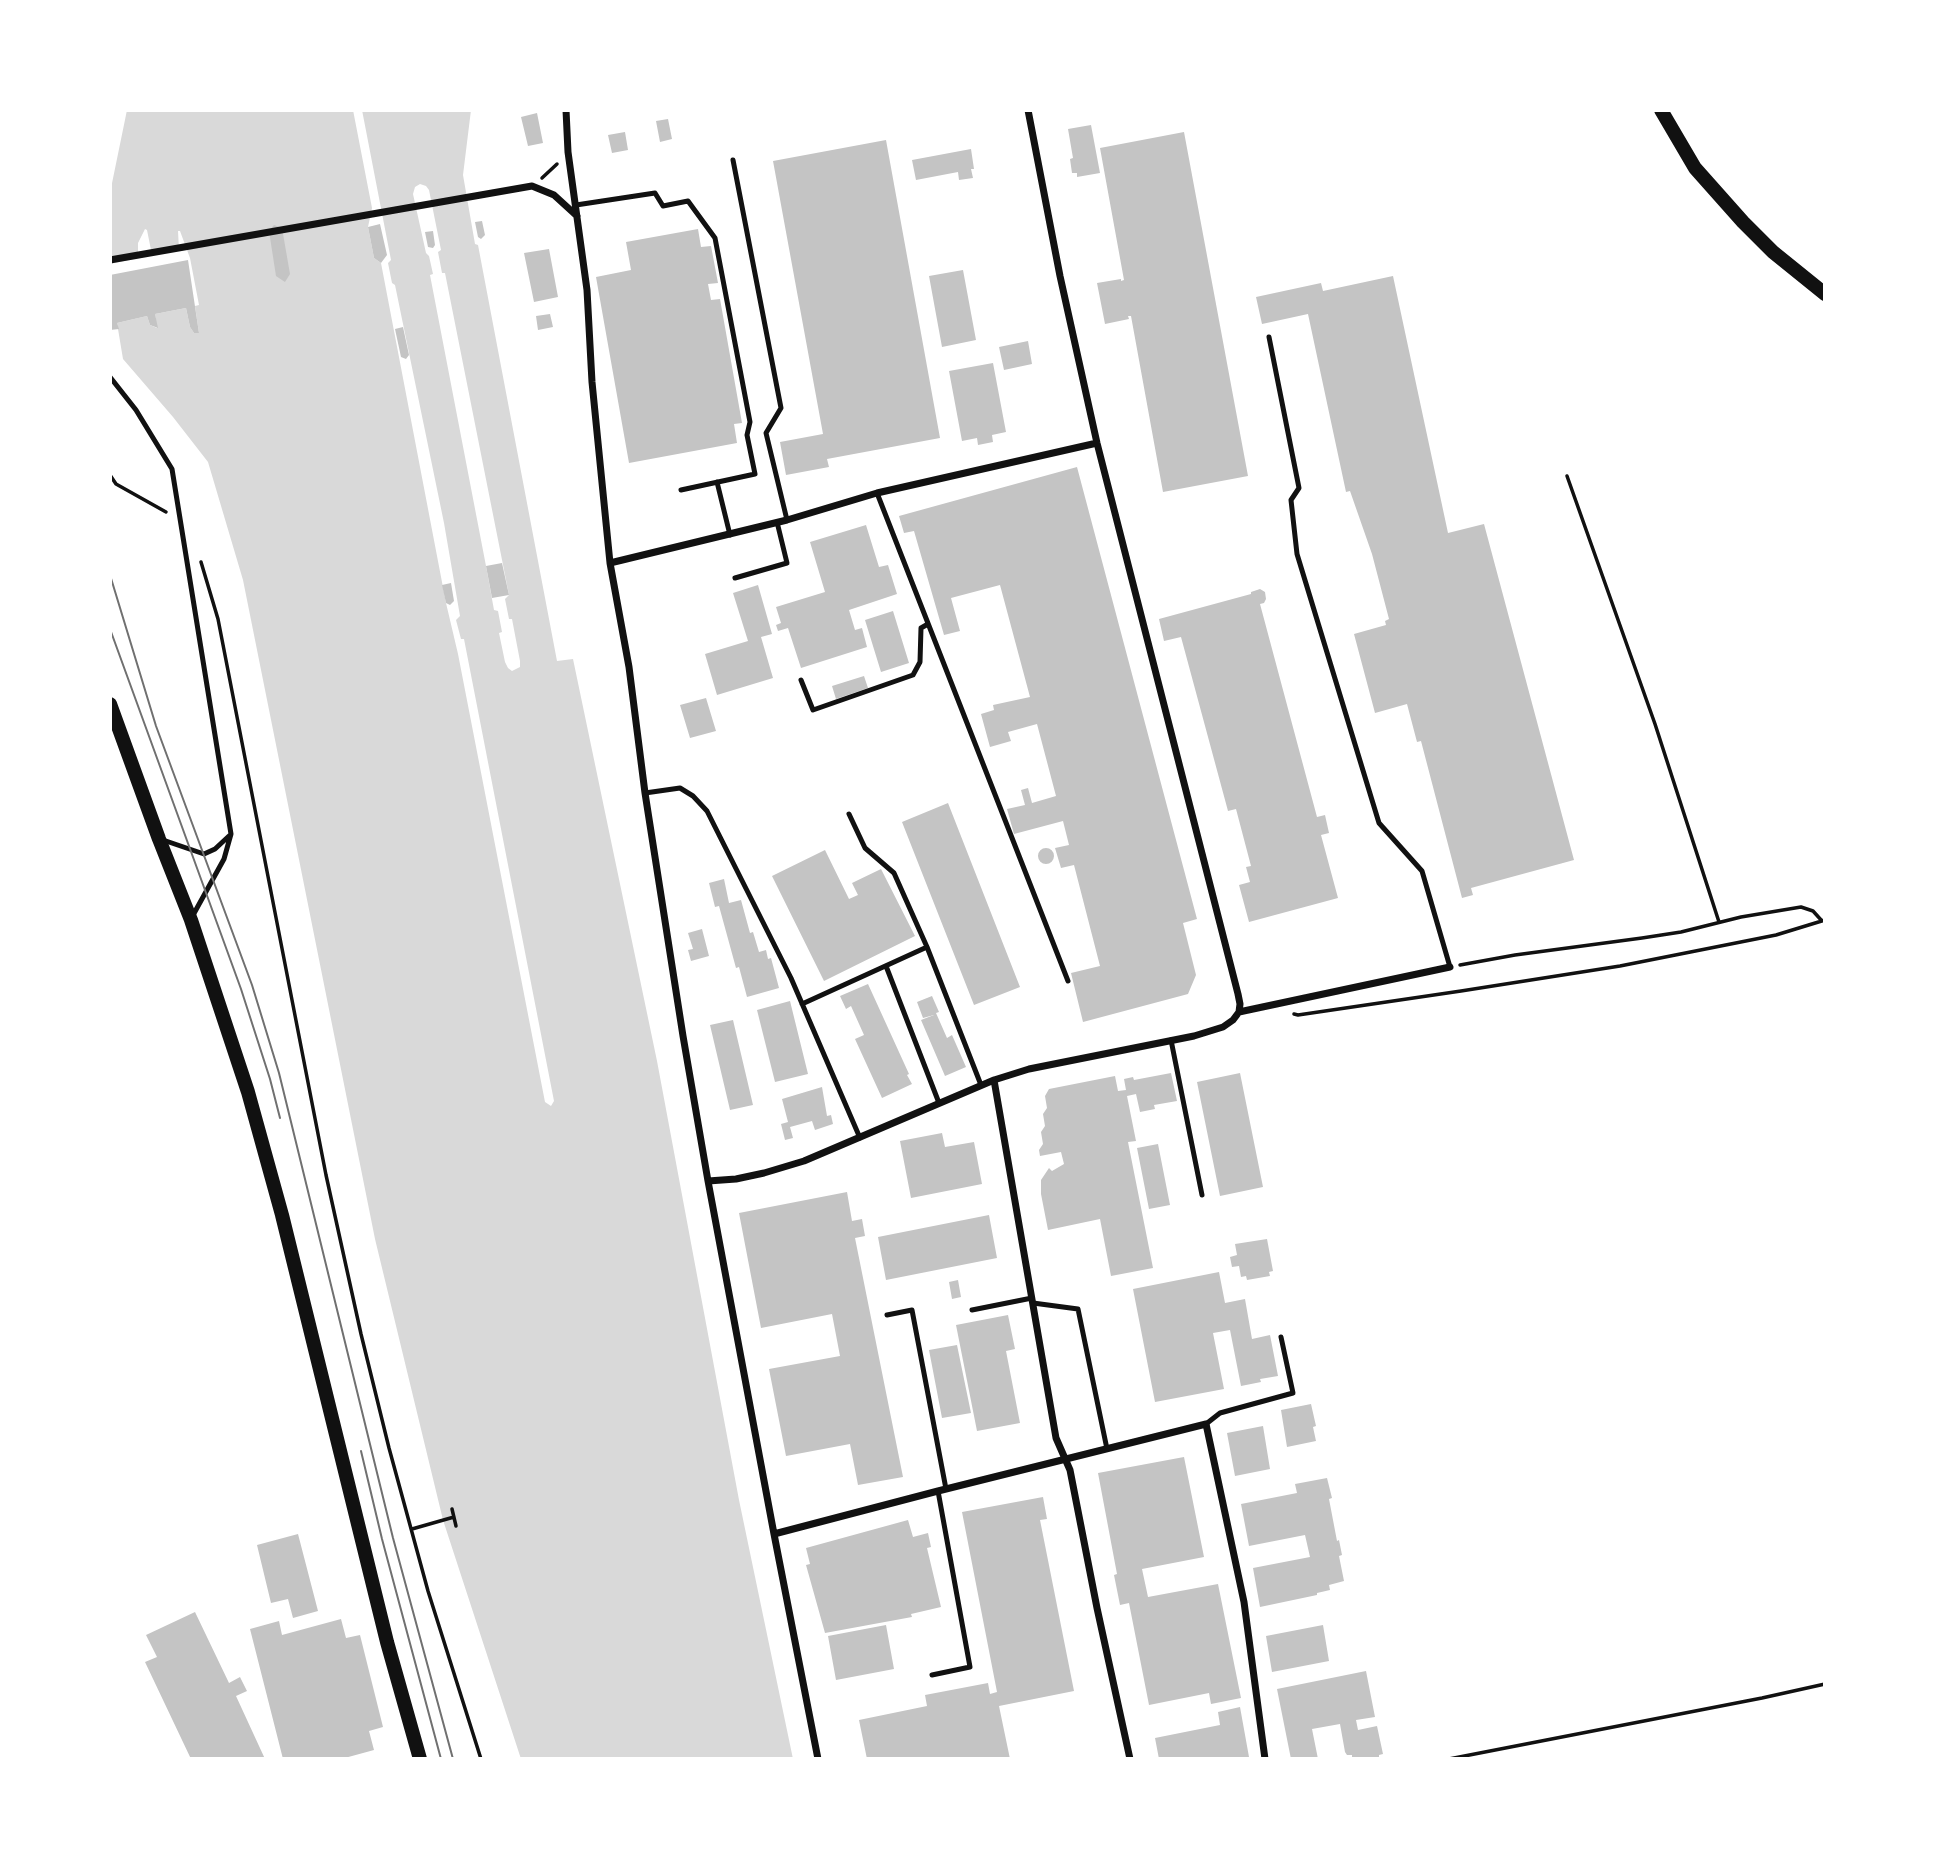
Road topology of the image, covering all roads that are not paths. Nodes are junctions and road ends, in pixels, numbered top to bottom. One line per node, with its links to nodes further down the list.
1 (566, 110): 5 (street)
2 (1028, 110): 11 (street)
3 (1661, 110): 8 (main road)
4 (733, 160): 15 (lane)
5 (576, 205): 6 (street); 12 (lane)
6 (577, 217): 7 (street); 18 (street)
7 (110, 260)
8 (1825, 294)
9 (1269, 337): 30 (lane)
10 (110, 377): 25 (lane)
11 (1097, 443): 14 (street); 33 (street)
12 (717, 482): 13 (lane); 17 (lane)
13 (681, 490)
14 (877, 493): 15 (street); 20 (lane)
15 (787, 520): 16 (street)
16 (777, 523): 17 (street); 19 (lane)
17 (730, 535): 18 (street)
18 (610, 564): 23 (street)
19 (735, 578)
20 (928, 624): 21 (lane); 31 (lane)
21 (801, 680)
22 (110, 704): 26 (main road)
23 (645, 793): 32 (lane); 39 (street)
24 (849, 814): 28 (lane)
25 (231, 834): 26 (lane); 27 (lane)
26 (159, 839): 27 (main road)
27 (191, 919): 51 (main road)
28 (927, 947): 29 (lane); 36 (lane)
29 (886, 966): 32 (lane); 37 (lane)
30 (1450, 967): 33 (street)
31 (1068, 981)
32 (802, 1004): 38 (lane)
33 (1239, 1012): 34 (street)
34 (1171, 1040): 35 (street); 40 (lane)
35 (994, 1080): 36 (street); 41 (street)
36 (981, 1085): 37 (street)
37 (939, 1103): 38 (street)
38 (860, 1138): 39 (street)
39 (708, 1181): 49 (street)
40 (1202, 1195)
41 (1032, 1300): 42 (lane); 46 (lane); 47 (street)
42 (972, 1310)
43 (887, 1315): 48 (lane)
44 (1281, 1337): 45 (lane)
45 (1206, 1424): 46 (street); 54 (street)
46 (1107, 1449): 47 (street)
47 (1066, 1460): 48 (street); 53 (street)
48 (942, 1490): 49 (street); 50 (lane)
49 (774, 1534): 52 (street)
50 (932, 1675)
51 (420, 1759)
52 (818, 1759)
53 (1130, 1759)
54 (1265, 1759)

